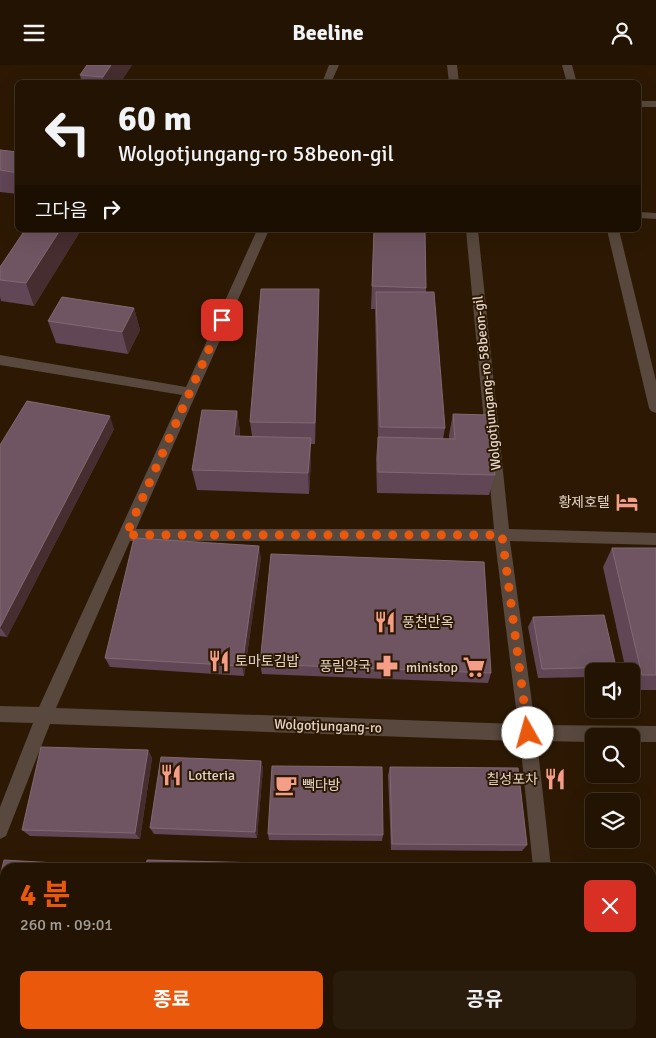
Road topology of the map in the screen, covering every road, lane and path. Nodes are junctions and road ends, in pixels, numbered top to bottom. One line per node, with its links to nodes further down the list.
1 (334, 65): 4 (street)
2 (452, 65): 5 (street)
3 (568, 65): 6 (street)
4 (327, 80)
5 (454, 80)
6 (571, 80)
7 (641, 104): 8 (street)
8 (656, 104)
9 (641, 215): 10 (street)
10 (656, 216)
11 (262, 232): 15 (street)
12 (472, 232): 18 (street, Wolgotjungang-ro 58beon-gil)
13 (613, 232): 16 (street)
14 (0, 360): 15 (street)
15 (190, 392): 17 (street)
16 (656, 408)
17 (126, 535): 18 (street); 21 (street)
18 (502, 535): 19 (street); 22 (street, Wolgotjungang-ro 58beon-gil)
19 (656, 539)
20 (0, 714): 21 (street, Wolgotjungang-ro)
21 (44, 715): 22 (street, Wolgotjungang-ro); 24 (street)
22 (528, 733): 23 (street, Wolgotjungang-ro); 25 (street, Wolgotjungang-ro 58beon-gil)
23 (656, 734)
24 (0, 830)
25 (542, 863)

